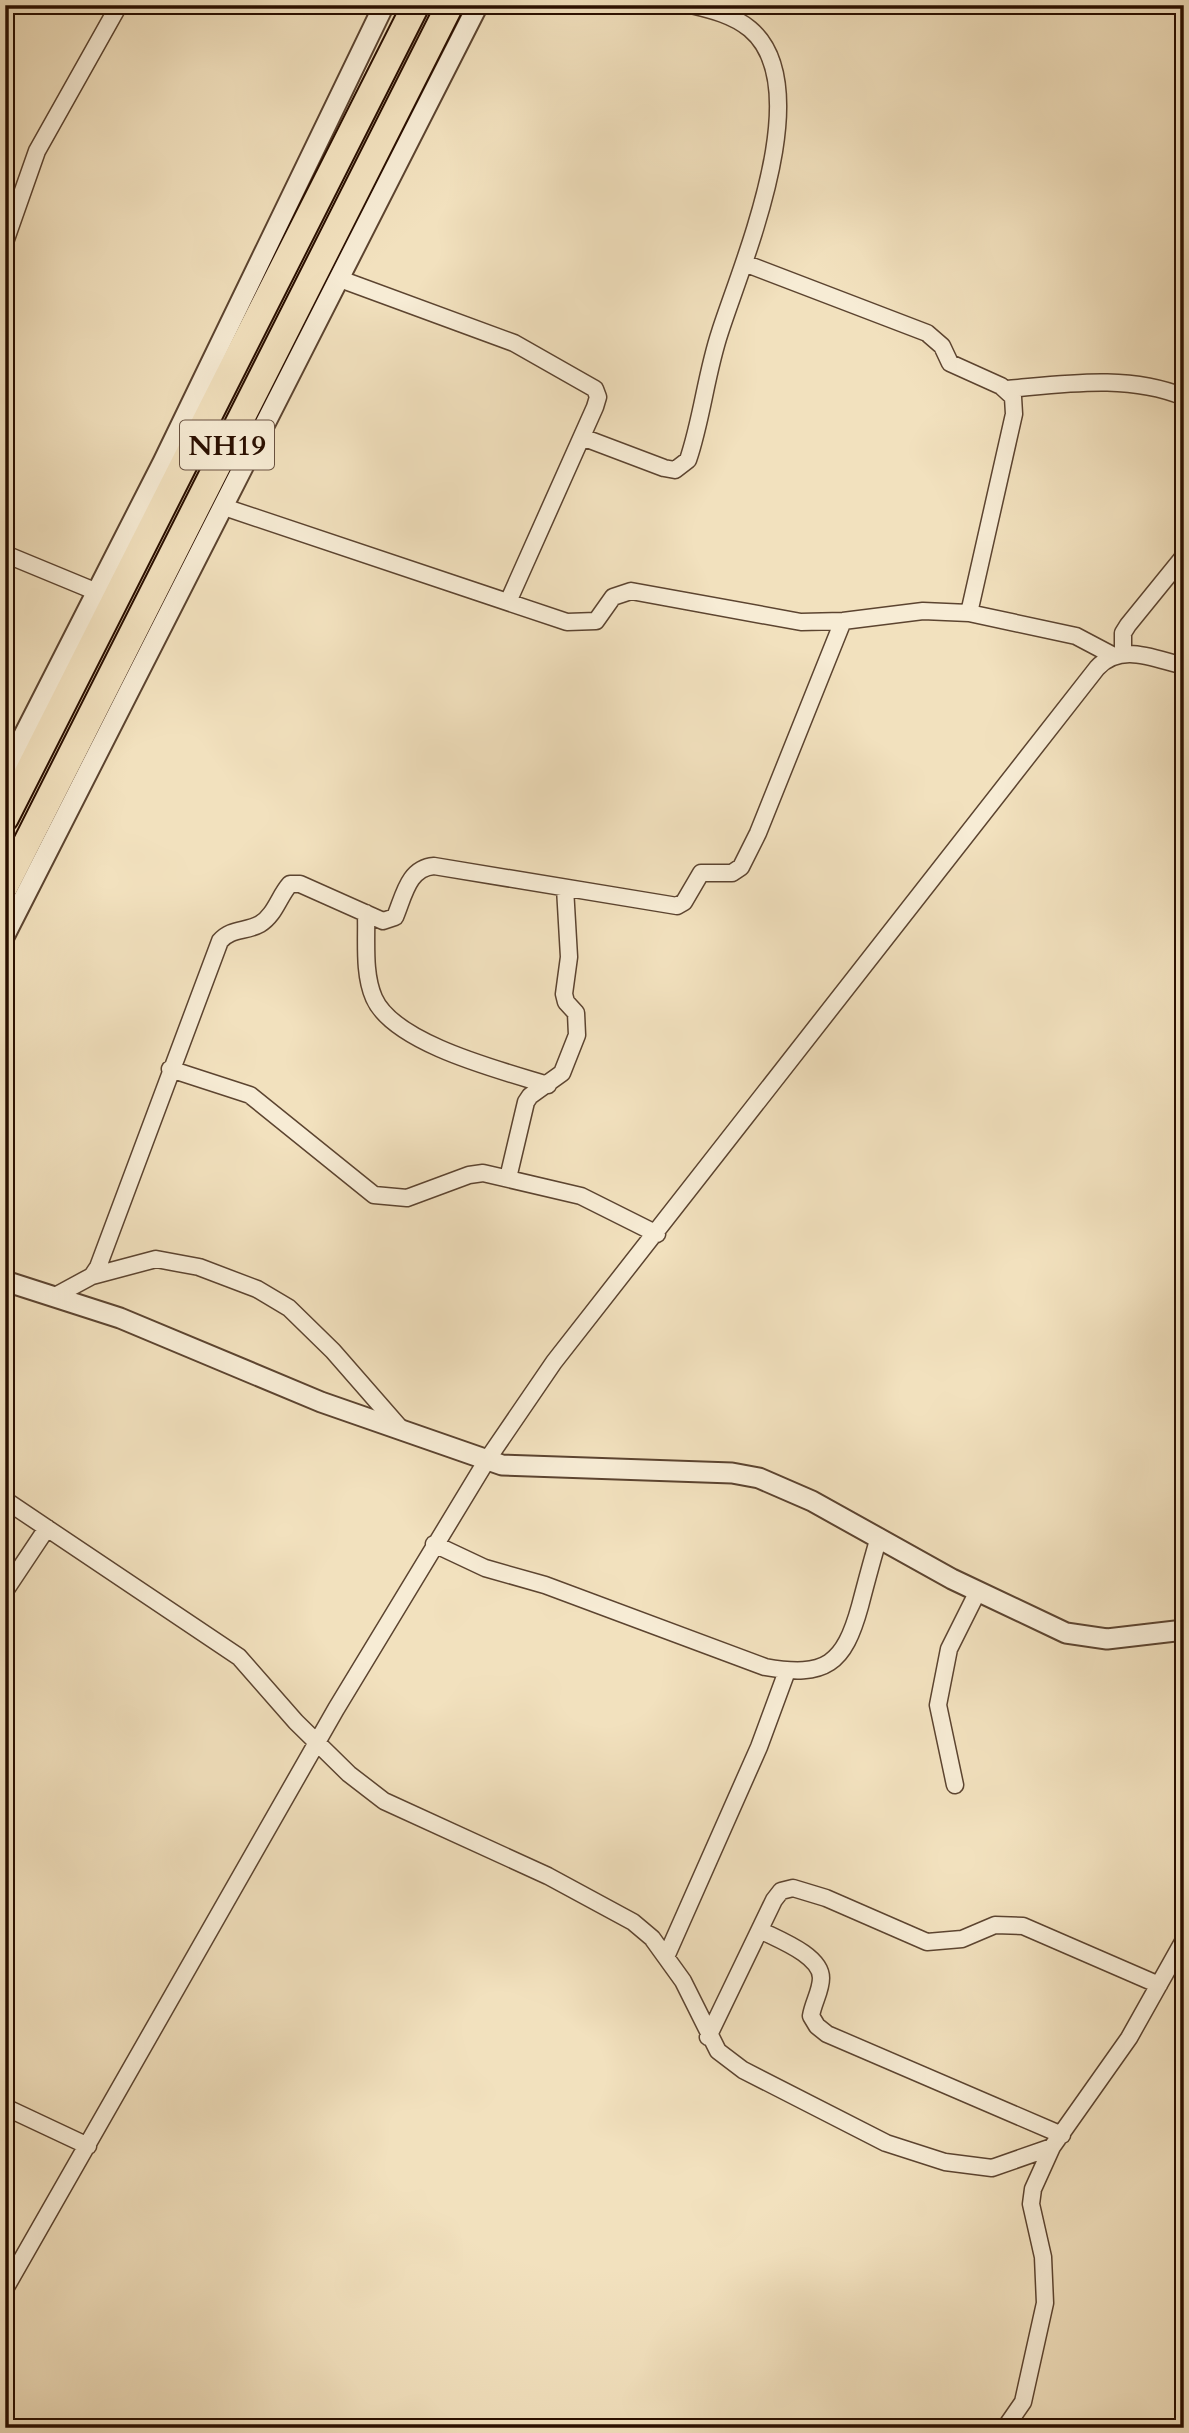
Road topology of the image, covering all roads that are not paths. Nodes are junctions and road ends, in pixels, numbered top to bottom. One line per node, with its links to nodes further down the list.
1 (119, 5): 8 (street)
2 (384, 5): 17 (street)
3 (416, 5): 24 (highway, NH19)
4 (464, 5): 7 (street)
5 (478, 5): 10 (street)
6 (691, 5): 9 (street)
7 (445, 15): 25 (highway, NH19)
8 (5, 242)
9 (744, 263): 11 (street); 13 (street)
10 (340, 279): 13 (street); 14 (street)
11 (1007, 390): 12 (street); 19 (street)
12 (1184, 397)
13 (582, 437): 18 (street)
14 (224, 507): 18 (street); 28 (street)
15 (5, 554): 17 (street)
16 (1184, 556): 21 (street)
17 (97, 592): 23 (street)
18 (508, 602): 20 (street)
19 (969, 612): 20 (street); 21 (street)
20 (843, 621): 26 (street)
21 (1113, 653): 22 (street); 32 (street)
22 (1184, 666)
23 (5, 772)
24 (5, 818)
25 (5, 886)
26 (565, 888): 27 (street); 30 (street)
27 (366, 913): 29 (street); 30 (street)
28 (5, 936)
29 (170, 1069): 31 (street); 33 (street)
30 (548, 1085): 31 (street)
31 (508, 1178): 32 (street)
32 (653, 1232): 37 (street)
33 (92, 1276): 35 (street); 36 (street)
34 (5, 1281): 35 (street)
35 (55, 1296): 36 (street)
36 (402, 1430): 37 (street)
37 (474, 1455): 40 (street); 41 (street)
38 (5, 1500): 39 (street)
39 (47, 1528): 42 (street); 46 (street)
40 (879, 1537): 43 (street); 45 (street)
41 (434, 1544): 45 (street); 46 (street)
42 (5, 1591)
43 (978, 1591): 44 (street); 47 (street)
44 (1184, 1630)
45 (787, 1671): 50 (street)
46 (315, 1740): 50 (street); 55 (street)
47 (955, 1785)
48 (760, 1930): 51 (street); 52 (street); 54 (street)
49 (1184, 1940): 51 (street)
50 (666, 1957): 52 (street)
51 (1159, 1985): 54 (street)
52 (708, 2037): 54 (street)
53 (5, 2107): 55 (street)
54 (1057, 2141): 57 (street)
55 (85, 2145): 56 (street)
56 (5, 2289)
57 (1005, 2428)

